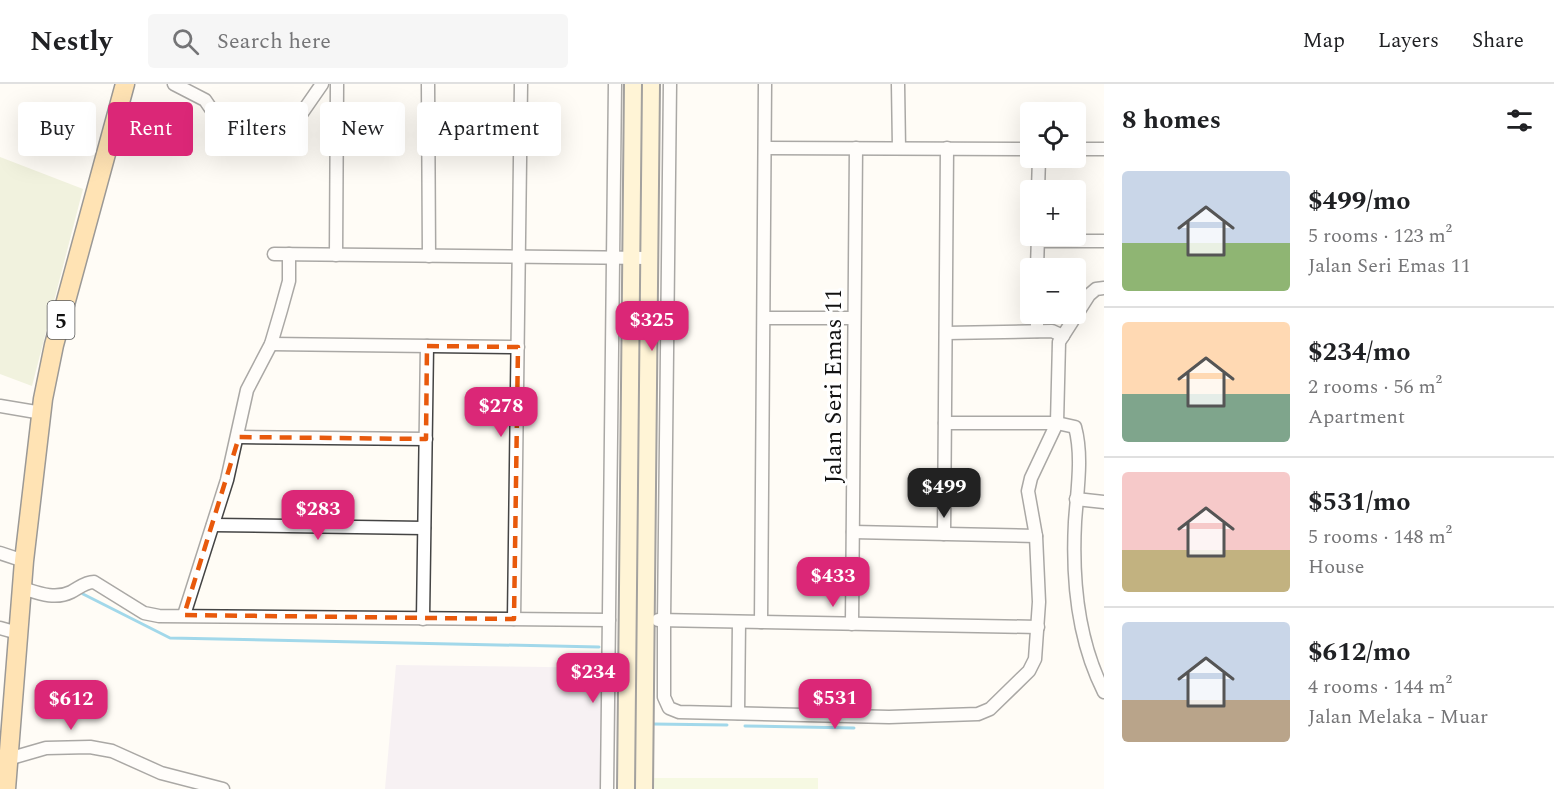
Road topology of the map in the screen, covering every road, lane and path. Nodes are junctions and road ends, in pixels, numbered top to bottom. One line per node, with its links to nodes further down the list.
1 (125, 84): 43 (main road, 5)
2 (174, 84): 13 (street)
3 (322, 84): 14 (street)
4 (337, 84): 26 (street)
5 (428, 84): 27 (street)
6 (520, 84): 28 (street)
7 (615, 84): 29 (street)
8 (633, 84): 30 (street)
9 (651, 84): 31 (street)
10 (670, 84): 64 (street)
11 (765, 84): 15 (street)
12 (898, 84): 17 (street)
13 (206, 102)
14 (308, 104)
15 (765, 148): 16 (street); 33 (street)
16 (856, 148): 17 (street); 34 (street, Jalan Seri Emas 11)
17 (899, 148): 18 (street)
18 (947, 148): 19 (street); 37 (street)
19 (1020, 149)
20 (1086, 149): 21 (street)
21 (1104, 149)
22 (1086, 240): 23 (street)
23 (1104, 241)
24 (274, 254): 25 (street)
25 (289, 254): 26 (street); 39 (street)
26 (336, 255): 27 (street)
27 (429, 256): 28 (street)
28 (519, 257): 29 (street); 41 (street)
29 (613, 258): 30 (street); 61 (street)
30 (631, 258): 31 (street); 62 (street)
31 (649, 258): 63 (street)
32 (1104, 288): 38 (street)
33 (764, 318): 34 (street); 66 (street)
34 (854, 318): 52 (street, Jalan Seri Emas 11)
35 (1037, 324): 36 (street)
36 (1037, 332): 37 (street); 38 (street)
37 (945, 333): 44 (street)
38 (1063, 336): 45 (street)
39 (271, 344): 40 (street); 46 (street)
40 (427, 346): 41 (street); 47 (street)
41 (518, 346): 60 (street)
42 (0, 406): 43 (street)
43 (42, 413): 56 (main road, 5)
44 (945, 423): 45 (street); 53 (street)
45 (1057, 423): 48 (street); 54 (street)
46 (239, 437): 47 (street); 50 (street)
47 (426, 439): 51 (street)
48 (1076, 499): 49 (street); 71 (street)
49 (1104, 502)
50 (213, 525): 51 (street); 58 (street)
51 (424, 528): 59 (street)
52 (853, 532): 53 (street); 67 (street, Jalan Seri Emas 11)
53 (944, 534): 54 (street)
54 (1036, 536): 68 (street)
55 (0, 554): 56 (street)
56 (24, 561): 57 (main road, 5)
57 (22, 588): 58 (street); 70 (main road, 5)
58 (184, 615): 59 (street)
59 (423, 619): 60 (street)
60 (514, 620): 61 (street)
61 (609, 620): 77 (street)
62 (628, 620): 63 (street); 78 (street)
63 (646, 620): 64 (street); 79 (street)
64 (664, 621): 65 (street); 73 (street)
65 (739, 622): 66 (street); 73 (street)
66 (761, 622): 67 (street)
67 (852, 624): 68 (street)
68 (1038, 627): 73 (street)
69 (0, 628): 70 (street)
70 (18, 633): 72 (main road, 5)
71 (1104, 692)
72 (6, 711): 74 (main road, 5)
73 (738, 713)
74 (5, 761): 75 (main road, 5); 76 (street)
75 (4, 787)
76 (223, 789)
77 (607, 789)
78 (626, 789)
79 (644, 789)

